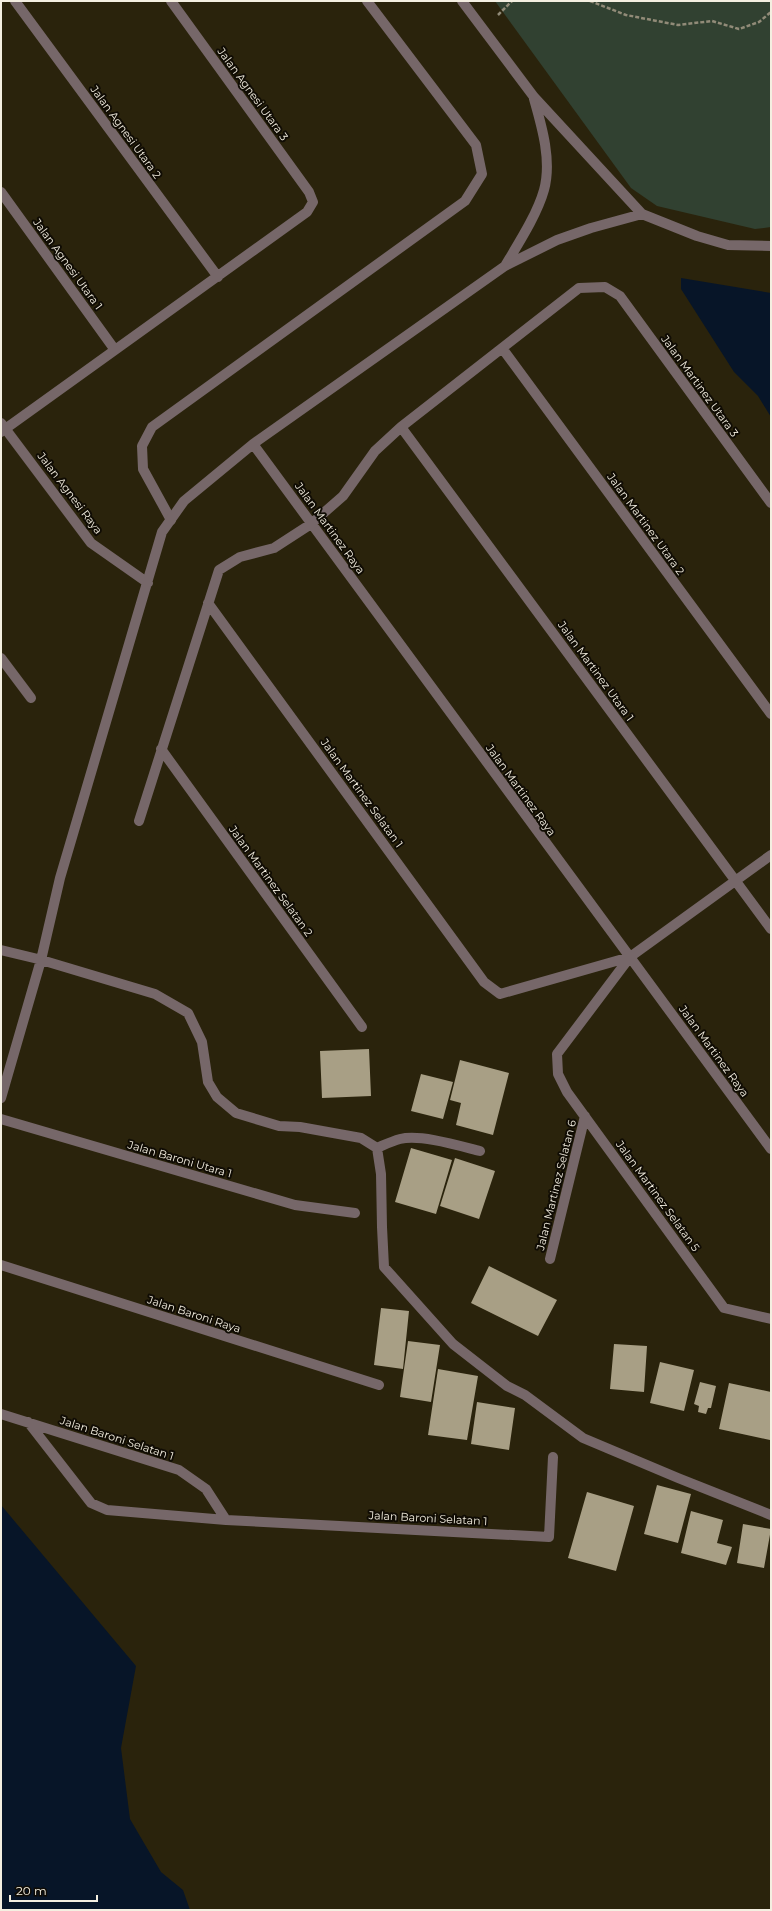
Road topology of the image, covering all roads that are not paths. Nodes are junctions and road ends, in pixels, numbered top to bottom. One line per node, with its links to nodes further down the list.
1 (15, 1): 10 (street, Jalan Agnesi Utara 2)
2 (171, 1): 10 (street, Jalan Agnesi Utara 3)
3 (367, 1): 17 (street)
4 (462, 1): 5 (street)
5 (534, 97): 7 (street); 9 (street)
6 (1, 192): 12 (street, Jalan Agnesi Utara 1)
7 (642, 214): 8 (street); 9 (street)
8 (771, 246)
9 (505, 266): 15 (street)
10 (218, 276): 12 (street)
11 (502, 348): 13 (street); 16 (street, Jalan Martinez Utara 3); 23 (street, Jalan Martinez Utara 2)
12 (115, 350): 14 (street)
13 (401, 426): 18 (street); 27 (street, Jalan Martinez Utara 1)
14 (2, 428): 19 (street, Jalan Agnesi Raya)
15 (253, 444): 17 (street); 18 (street, Jalan Martinez Raya)
16 (771, 503)
17 (171, 520): 19 (street)
18 (311, 524): 20 (street); 30 (street, Jalan Martinez Raya)
19 (148, 583): 31 (street)
20 (208, 603): 24 (street); 30 (street, Jalan Martinez Selatan 1)
21 (1, 658): 22 (street)
22 (31, 698)
23 (771, 714)
24 (161, 749): 25 (street); 32 (street, Jalan Martinez Selatan 2)
25 (139, 821)
26 (771, 854): 27 (street)
27 (735, 880): 28 (street, Jalan Martinez Utara 1); 30 (street)
28 (771, 929)
29 (1, 950): 31 (street)
30 (630, 957): 34 (street, Jalan Martinez Selatan 5); 37 (street, Jalan Martinez Raya)
31 (41, 960): 33 (street); 36 (street)
32 (362, 1027)
33 (1, 1098)
34 (585, 1116): 40 (street, Jalan Martinez Selatan 6); 42 (street, Jalan Martinez Selatan 5)
35 (1, 1119): 39 (street, Jalan Baroni Utara 1)
36 (377, 1148): 38 (street); 47 (street)
37 (771, 1149)
38 (480, 1151)
39 (355, 1213)
40 (550, 1259)
41 (1, 1265): 43 (street, Jalan Baroni Raya)
42 (771, 1319)
43 (379, 1385)
44 (1, 1414): 45 (street, Jalan Baroni Selatan 1)
45 (28, 1422): 48 (street, Jalan Baroni Selatan 1); 48 (street, Jalan Baroni Selatan 1)
46 (553, 1457): 48 (street, Jalan Baroni Selatan 1)
47 (771, 1515)
48 (226, 1520)

